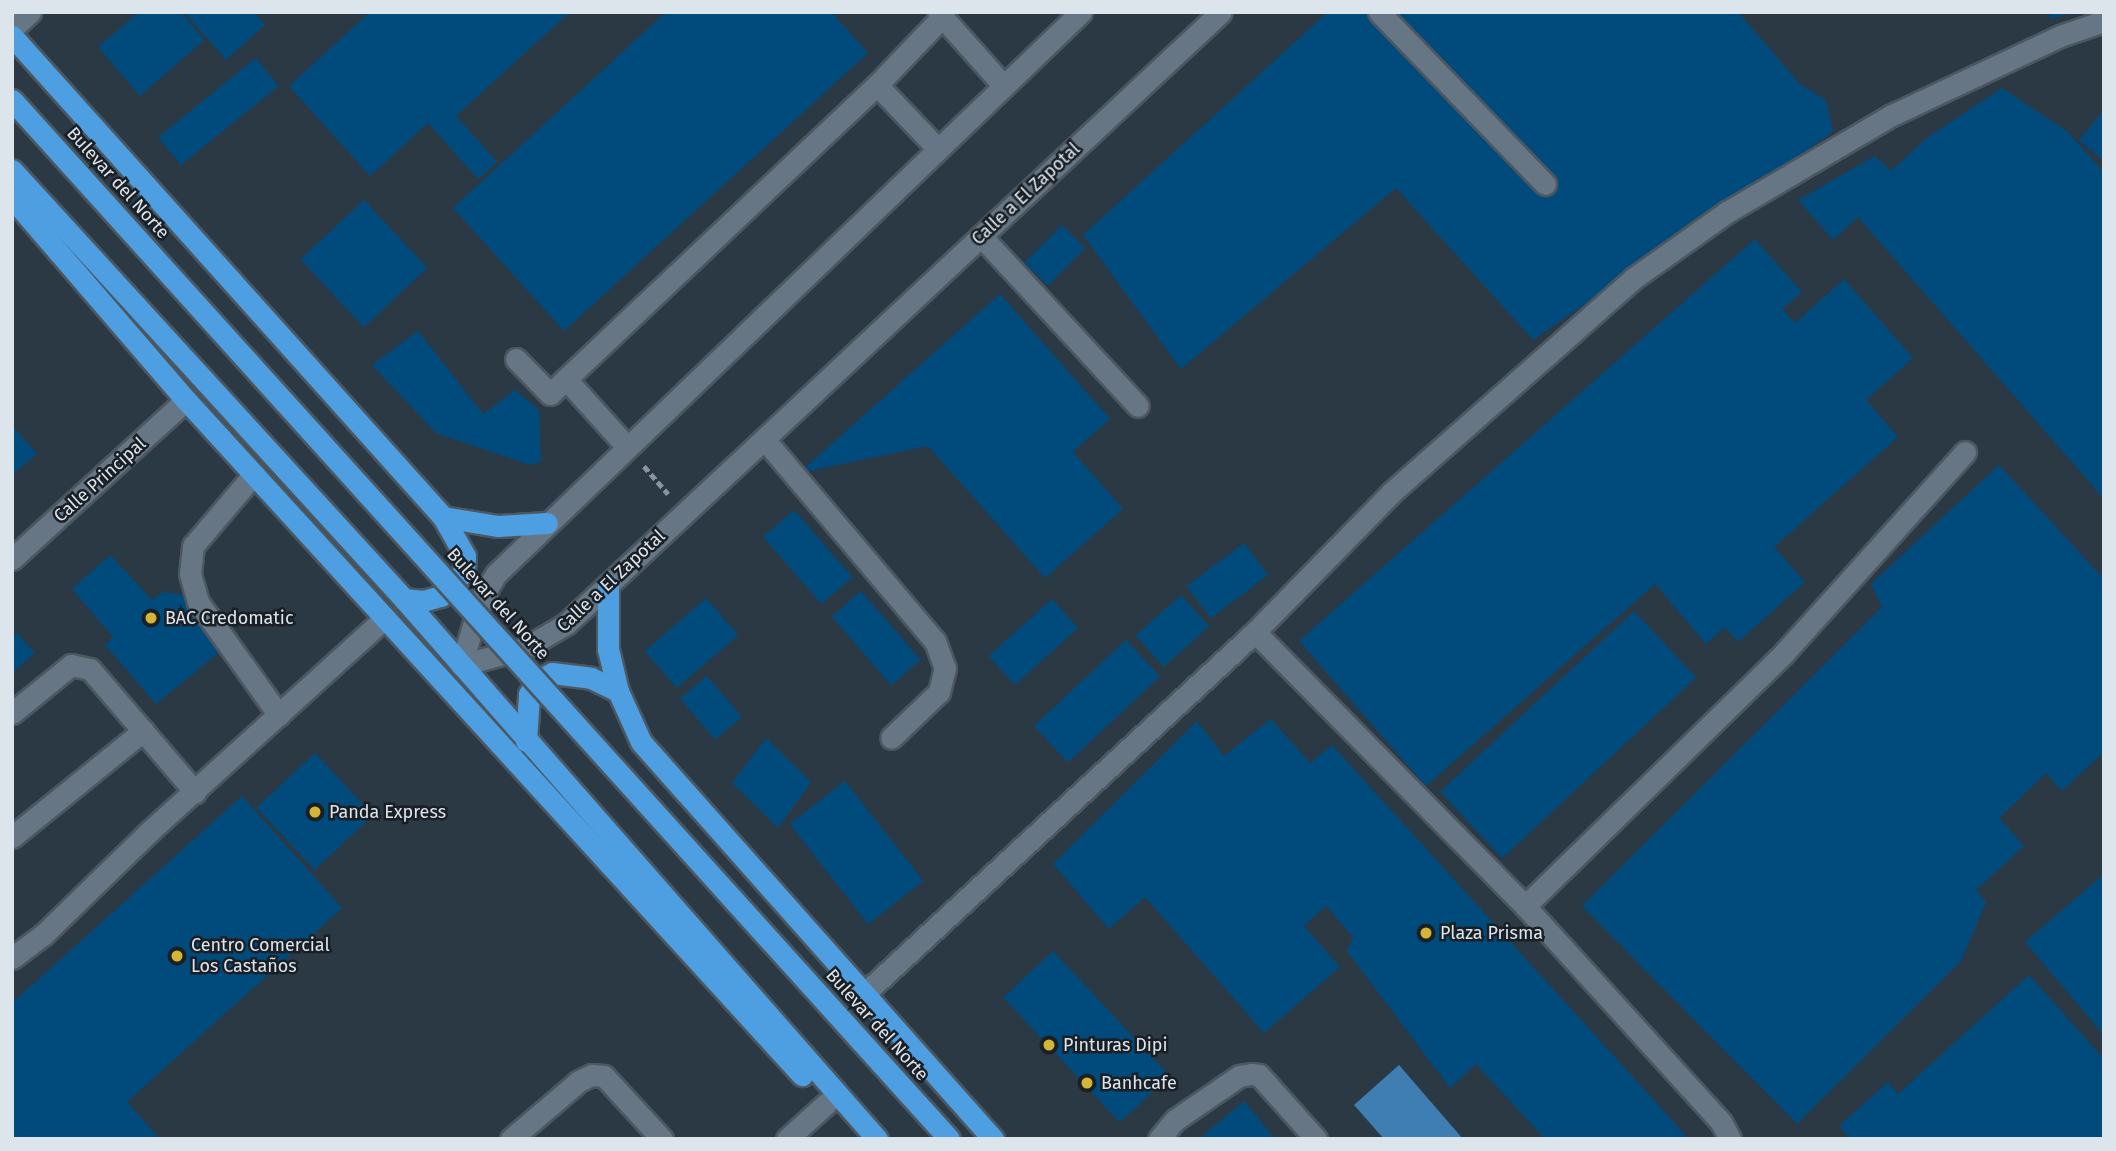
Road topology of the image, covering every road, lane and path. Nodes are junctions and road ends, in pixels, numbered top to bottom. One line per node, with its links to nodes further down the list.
1 (30, 12): 7 (street)
2 (1081, 12): 10 (street)
3 (1221, 12): 16 (street, Calle a El Zapotal)
4 (1379, 12): 14 (street)
5 (940, 15): 9 (street); 10 (street)
6 (2104, 21): 32 (street)
7 (12, 29)
8 (12, 36): 26 (highway)
9 (877, 85): 12 (street); 18 (street)
10 (1004, 86): 12 (street)
11 (12, 100): 51 (highway, Bulevar del Norte, bridge)
12 (938, 149): 22 (street)
13 (12, 170): 30 (highway)
14 (1545, 184)
15 (12, 198): 19 (highway)
16 (981, 236): 20 (street); 21 (street, Calle a El Zapotal)
17 (516, 359): 18 (street)
18 (566, 379): 22 (street)
19 (186, 400): 24 (highway); 28 (street, Calle Principal)
20 (1138, 406)
21 (764, 439): 25 (street, Calle a El Zapotal); 38 (street)
22 (627, 447): 25 (path); 27 (street)
23 (1965, 452): 42 (street)
24 (254, 474): 31 (highway); 36 (street)
25 (684, 513): 29 (street, Calle a El Zapotal)
26 (443, 517): 27 (highway); 30 (highway)
27 (547, 523): 33 (street)
28 (12, 558)
29 (608, 585): 33 (street, Calle a El Zapotal); 34 (highway)
30 (404, 599): 33 (highway)
31 (385, 618): 36 (street); 45 (highway)
32 (1255, 632): 42 (street); 44 (street)
33 (461, 665): 39 (highway)
34 (618, 691): 39 (highway); 44 (highway)
35 (12, 713): 37 (street)
36 (279, 715): 40 (street)
37 (143, 731): 40 (street); 41 (street)
38 (891, 738)
39 (526, 741): 50 (highway)
40 (195, 792): 43 (street)
41 (12, 837)
42 (1525, 906): 55 (street)
43 (12, 958)
44 (864, 994): 52 (highway)
45 (827, 1103): 48 (street); 49 (highway)
46 (655, 1137): 47 (street)
47 (511, 1139)
48 (787, 1139)
49 (860, 1139)
50 (877, 1139)
51 (949, 1139)
52 (993, 1139)
53 (1159, 1139): 54 (street)
54 (1316, 1139)
55 (1730, 1139)

